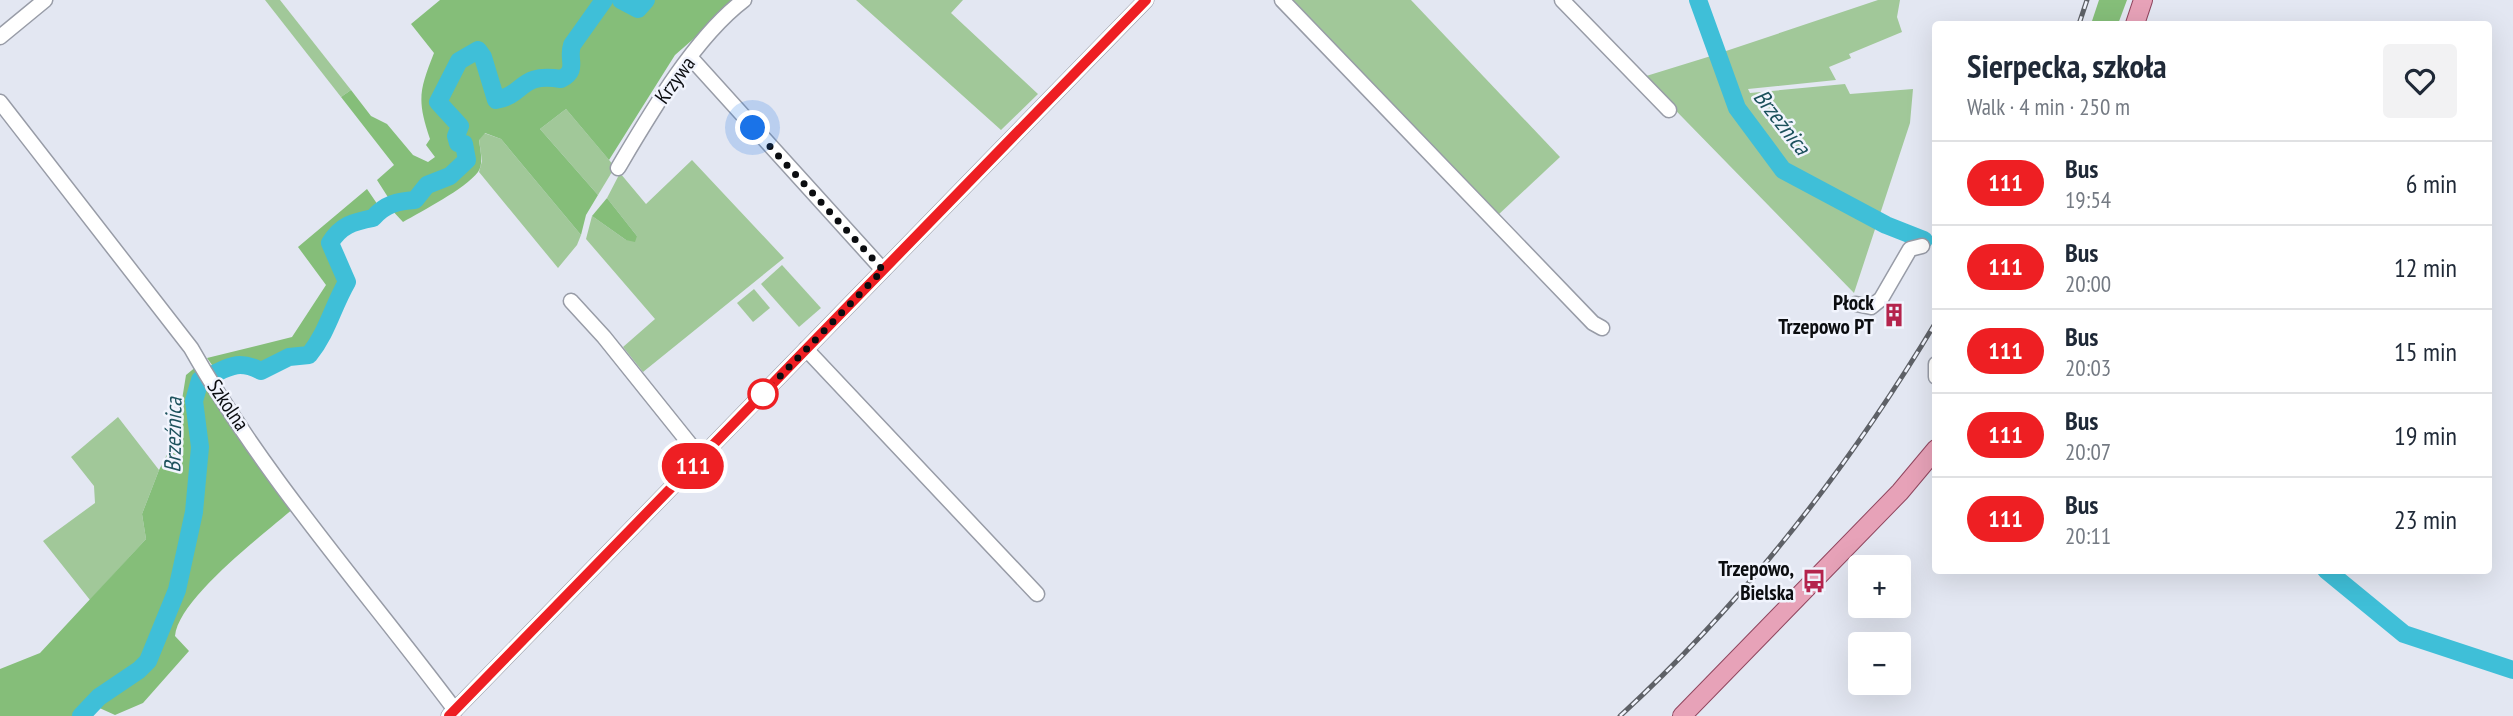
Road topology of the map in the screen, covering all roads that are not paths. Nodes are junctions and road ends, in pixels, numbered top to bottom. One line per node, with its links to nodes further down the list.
1 (45, 0): 8 (street)
2 (744, 0): 9 (street, Krzywa)
3 (1146, 0): 14 (street)
4 (1282, 0): 17 (street)
5 (1562, 0): 11 (street)
6 (2143, 0): 7 (main road)
7 (2136, 21)
8 (0, 37)
9 (691, 58): 12 (street, Krzywa); 14 (street)
10 (0, 102): 22 (street, Szkolna)
11 (1669, 110)
12 (618, 169)
13 (1930, 250): 16 (street)
14 (883, 270): 18 (street)
15 (571, 301): 20 (street)
16 (1856, 304)
17 (1602, 328)
18 (806, 349): 20 (street); 21 (street)
19 (1932, 454): 23 (main road)
20 (701, 458): 22 (street)
21 (1037, 594)
22 (452, 713)
23 (1682, 716)

